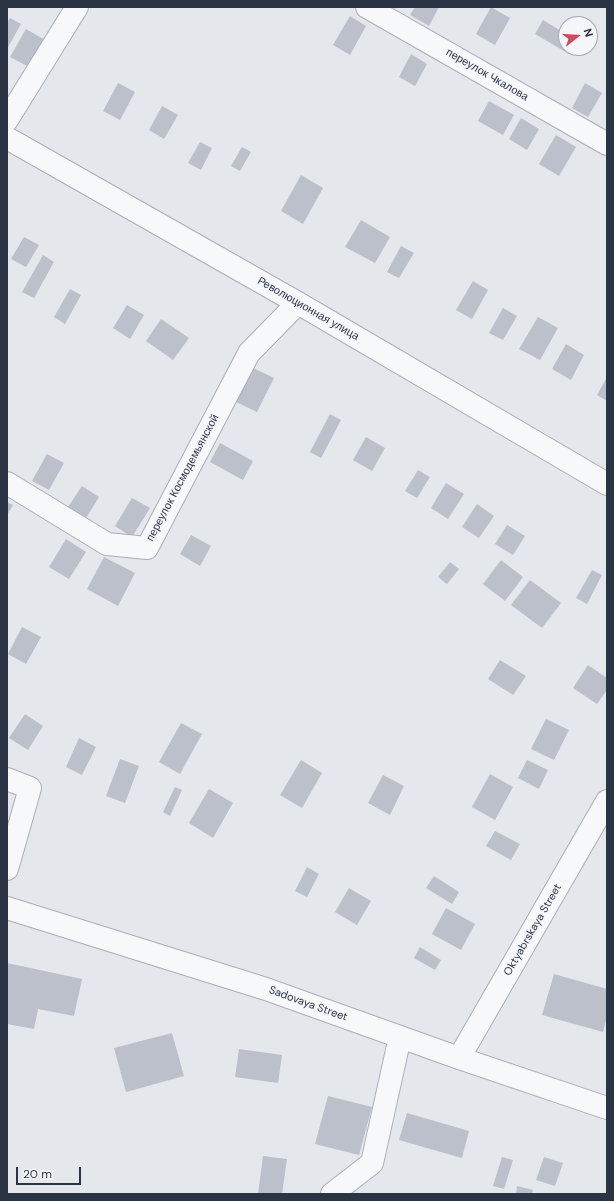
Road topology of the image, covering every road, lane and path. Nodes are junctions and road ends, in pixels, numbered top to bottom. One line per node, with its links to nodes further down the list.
1 (77, 7): 3 (street)
2 (367, 7): 5 (street, переулок Чкалова)
3 (7, 120)
4 (7, 138): 6 (street, Революционная улица)
5 (607, 144)
6 (298, 303): 7 (street, переулок Космодемьянской); 8 (street, Революционная улица)
7 (7, 483)
8 (607, 484)
9 (7, 779): 11 (street)
10 (607, 801): 14 (street, Oktyabrskaya Street)
11 (7, 869)
12 (7, 908): 13 (street, Sadovaya Street)
13 (400, 1037): 14 (street, Sadovaya Street); 16 (street)
14 (459, 1058): 15 (street, Sadovaya Street)
15 (607, 1108)
16 (332, 1194)

